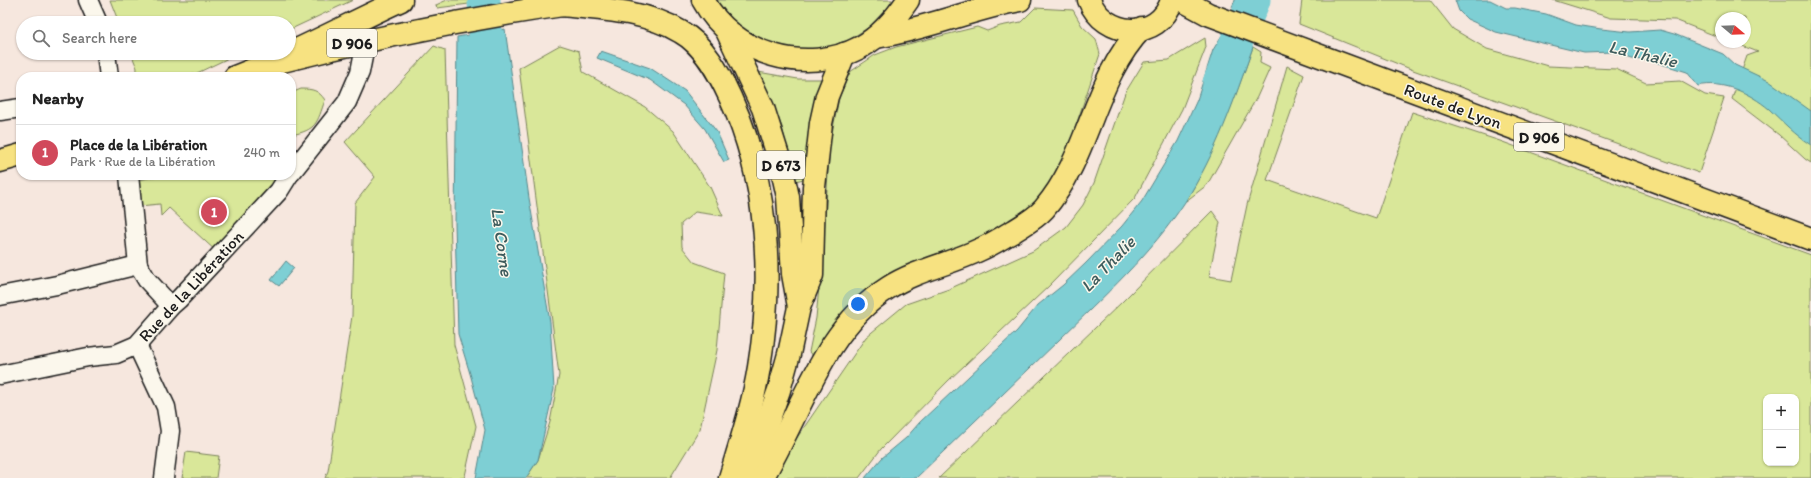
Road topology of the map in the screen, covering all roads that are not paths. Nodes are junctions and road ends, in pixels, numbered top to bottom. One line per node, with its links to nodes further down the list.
1 (88, 0): 11 (street)
2 (382, 0): 12 (main road)
3 (401, 0): 12 (main road, D 906)
4 (597, 0): 10 (main road, D 906)
5 (908, 0): 15 (main road)
6 (1020, 0): 15 (main road)
7 (1089, 0): 13 (main road)
8 (700, 3): 14 (main road)
9 (1174, 3): 13 (main road); 33 (main road, Route de Lyon / D 906)
10 (561, 5): 16 (main road, D 906); 41 (main road)
11 (95, 16)
12 (351, 22): 17 (main road, D 906)
13 (1142, 28): 43 (main road)
14 (727, 31): 18 (main road); 37 (main road, D 673)
15 (876, 37): 18 (main road)
16 (366, 41): 19 (main road, D 906); 30 (street, Rue de la Libération)
17 (296, 50)
18 (844, 54): 37 (main road, D 673)
19 (296, 58)
20 (107, 60): 24 (street)
21 (276, 60): 23 (main road, D 906)
22 (287, 60): 23 (main road, D 906)
23 (266, 65): 25 (main road, D 906)
24 (108, 72)
25 (248, 72)
26 (16, 109): 27 (street)
27 (0, 111)
28 (16, 157): 29 (main road)
29 (0, 162)
30 (296, 165)
31 (130, 180): 34 (street)
32 (286, 180): 36 (street, Rue de la Libération)
33 (1811, 239)
34 (138, 265): 35 (street); 36 (street)
35 (0, 296)
36 (171, 306): 38 (street, Rue de la Libération)
37 (799, 307): 42 (main road, D 673)
38 (137, 345): 39 (street, Rue de la Libération); 40 (street)
39 (0, 375)
40 (164, 478)
41 (730, 478)
42 (748, 478)
43 (762, 478)

